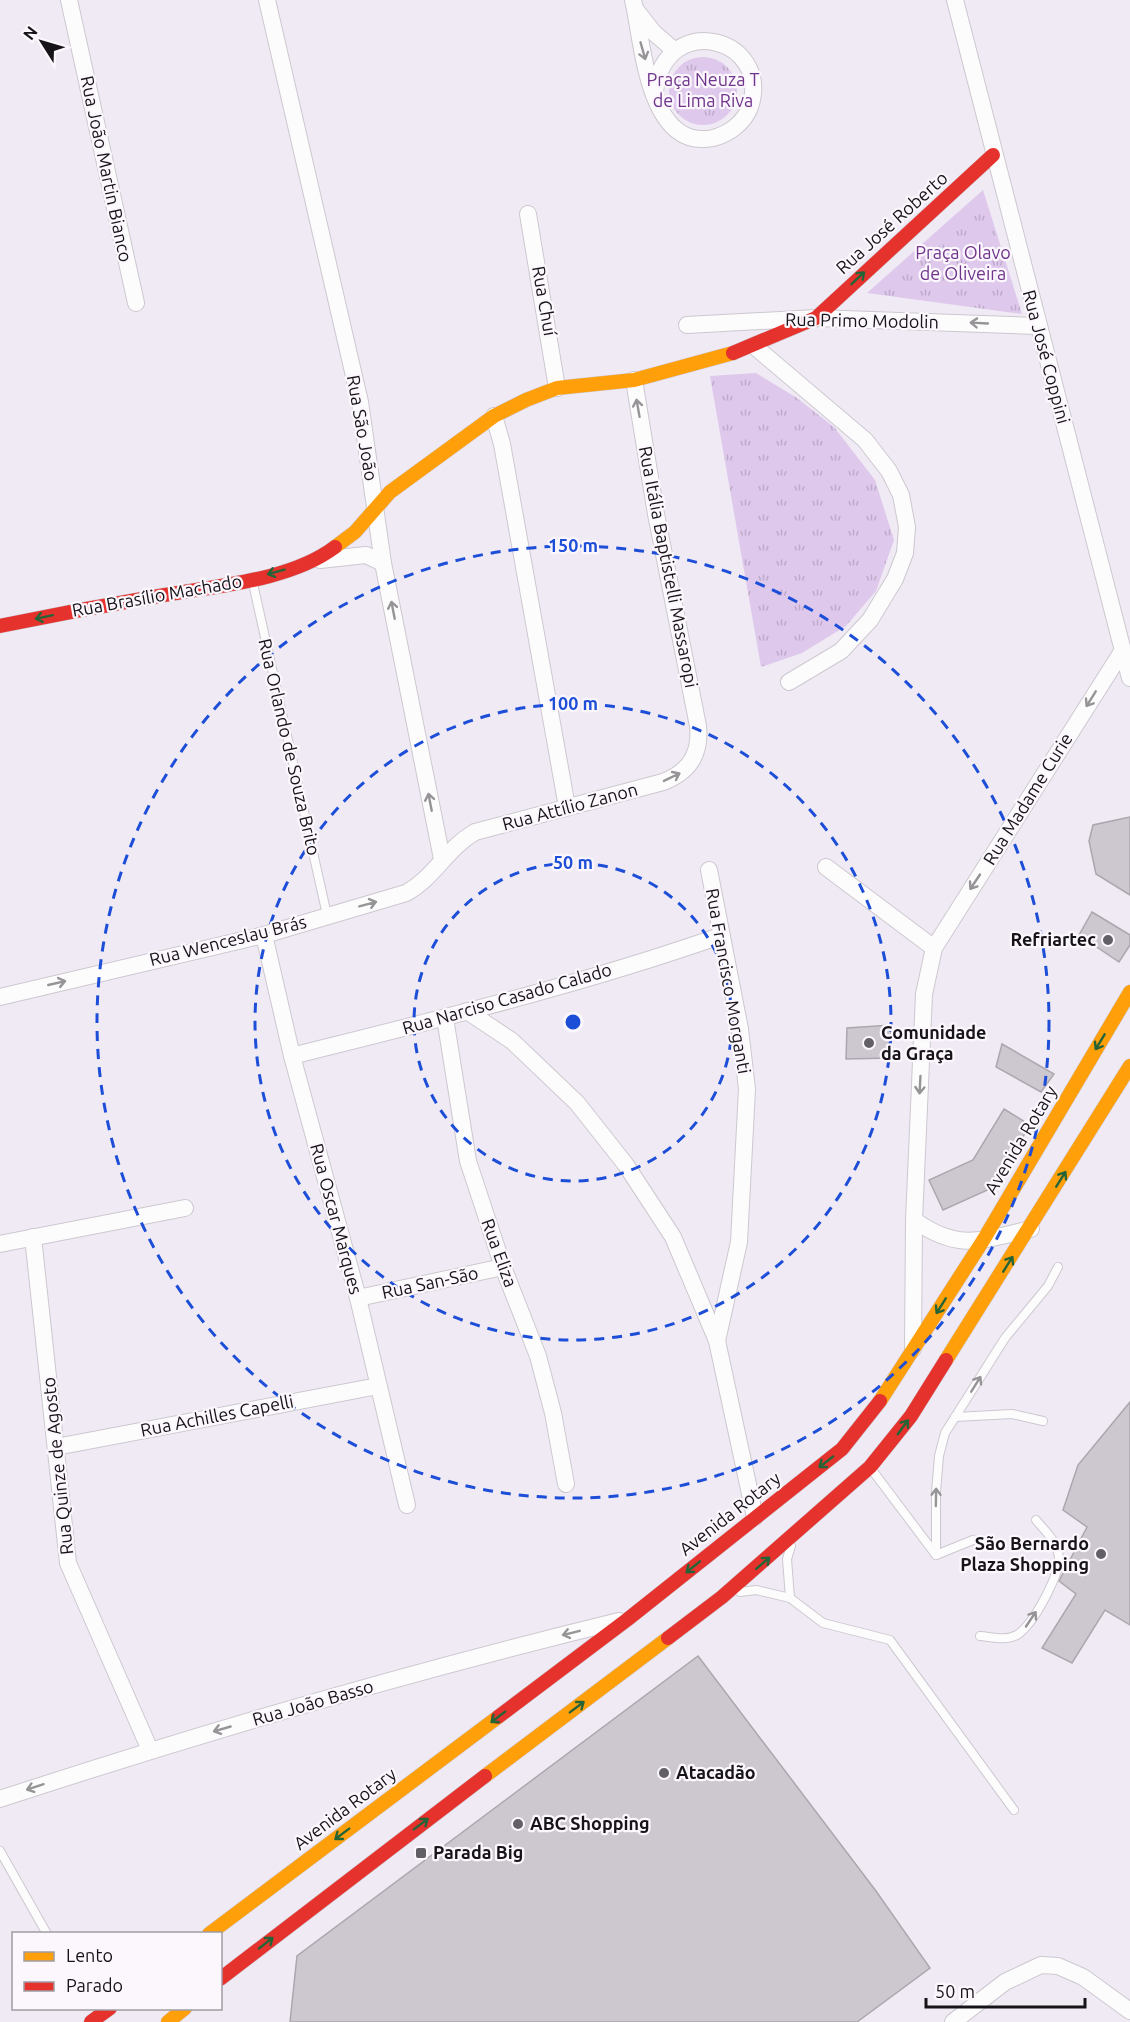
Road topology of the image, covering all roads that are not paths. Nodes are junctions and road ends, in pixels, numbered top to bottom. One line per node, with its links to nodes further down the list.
1 (69, 0): 9 (street, Rua João Martin Bianco)
2 (267, 0): 17 (street, Rua São João)
3 (955, 0): 7 (street, Rua José Coppini)
4 (634, 5): 5 (street); 6 (street, one-way to 6)
5 (674, 50): 6 (street); 6 (street)
6 (655, 91)
7 (993, 155): 10 (main road, Rua José Roberto, one-way to 7); 12 (street, Rua José Coppini)
8 (528, 214): 15 (street, Rua Chuí)
9 (136, 303)
10 (816, 318): 11 (street, Rua Primo Modolin); 12 (street, Rua Primo Modolin, one-way to 10); 13 (main road, Rua Brasílio Machado)
11 (687, 325)
12 (1037, 326): 22 (street, Rua José Coppini)
13 (754, 346): 14 (main road, Rua Brasílio Machado); 24 (street)
14 (634, 380): 15 (main road, Rua Brasílio Machado); 25 (street, Rua Itália Baptistelli Massaropi, one-way to 14)
15 (557, 388): 16 (main road, Rua Brasílio Machado)
16 (494, 416): 17 (main road, Rua Brasílio Machado); 26 (street)
17 (376, 508): 18 (main road, Rua Brasílio Machado); 19 (street, Rua São João)
18 (313, 561): 19 (street, Rua Brasílio Machado); 20 (main road, Rua Brasílio Machado, one-way to 20)
19 (383, 563): 27 (street, Rua São João, one-way to 19)
20 (252, 579): 21 (main road, Rua Brasílio Machado, one-way to 21); 30 (lane, Rua Orlando de Souza Brito)
21 (0, 626)
22 (1123, 650): 23 (street, Rua José Coppini); 33 (street, Rua Madame Curie, one-way to 33)
23 (1130, 678)
24 (789, 682)
25 (696, 754): 26 (street, Rua Attílio Zanon, one-way to 25)
26 (567, 807): 27 (street, Rua Attílio Zanon)
27 (442, 859): 30 (street, Rua Wenceslau Brás, one-way to 27)
28 (826, 867): 33 (street)
29 (709, 870): 32 (street, Rua Francisco Morganti)
30 (327, 915): 31 (street, Rua Wenceslau Brás)
31 (264, 935): 35 (street, Rua Wenceslau Brás, one-way to 31); 38 (street, Rua Oscar Marques)
32 (720, 936): 36 (street, Rua Narciso Casado Calado); 49 (street, Rua Francisco Morganti)
33 (934, 948): 41 (street, Rua Madame Curie, one-way to 41)
34 (1130, 992): 44 (main road, Avenida Rotary, one-way to 44)
35 (0, 997)
36 (467, 1011): 37 (street, Rua Narciso Casado Calado); 49 (street)
37 (445, 1018): 38 (street, Rua Narciso Casado Calado); 46 (street, Rua Eliza)
38 (292, 1056): 48 (street, Rua Oscar Marques)
39 (1130, 1066): 42 (main road, one-way to 39)
40 (185, 1208): 43 (street)
41 (914, 1220): 44 (street); 50 (street, Rua Madame Curie)
42 (1031, 1228): 44 (street); 55 (main road, one-way to 42)
43 (33, 1237): 45 (street); 54 (street, Rua Quinze de Agosto)
44 (984, 1239): 50 (main road, Avenida Rotary, one-way to 50)
45 (0, 1244)
46 (503, 1267): 48 (street, Rua San-São); 56 (street, Rua Eliza)
47 (1058, 1267): 52 (lane, one-way to 47)
48 (358, 1298): 51 (street, Rua Oscar Marques)
49 (717, 1341): 58 (street)
50 (912, 1352): 58 (main road, Avenida Rotary, one-way to 58)
51 (378, 1386): 54 (street, Rua Achilles Capelli); 57 (street, Rua Oscar Marques)
52 (955, 1418): 53 (lane); 62 (lane, one-way to 52)
53 (1043, 1421)
54 (56, 1447): 67 (street, Rua Quinze de Agosto)
55 (870, 1467): 60 (main road); 62 (lane)
56 (566, 1484)
57 (407, 1505)
58 (755, 1517): 65 (main road, Avenida Rotary, one-way to 65)
59 (1036, 1520): 66 (lane, one-way to 59)
60 (794, 1535): 63 (main road, one-way to 60); 64 (lane)
61 (973, 1540): 62 (lane)
62 (936, 1555)
63 (722, 1597): 64 (lane); 73 (main road, one-way to 63)
64 (790, 1598): 69 (lane)
65 (628, 1619): 67 (street, Rua João Basso, one-way to 67); 72 (main road, Avenida Rotary, one-way to 72)
66 (980, 1636)
67 (150, 1750): 68 (street, Rua João Basso, one-way to 68)
68 (0, 1799)
69 (1014, 1810)
70 (0, 1851): 71 (lane)
71 (46, 1932)
72 (212, 1932)
73 (222, 1977)
74 (183, 2010): 76 (main road)
75 (1130, 2011): 77 (street)
76 (168, 2022)
77 (953, 2022)

